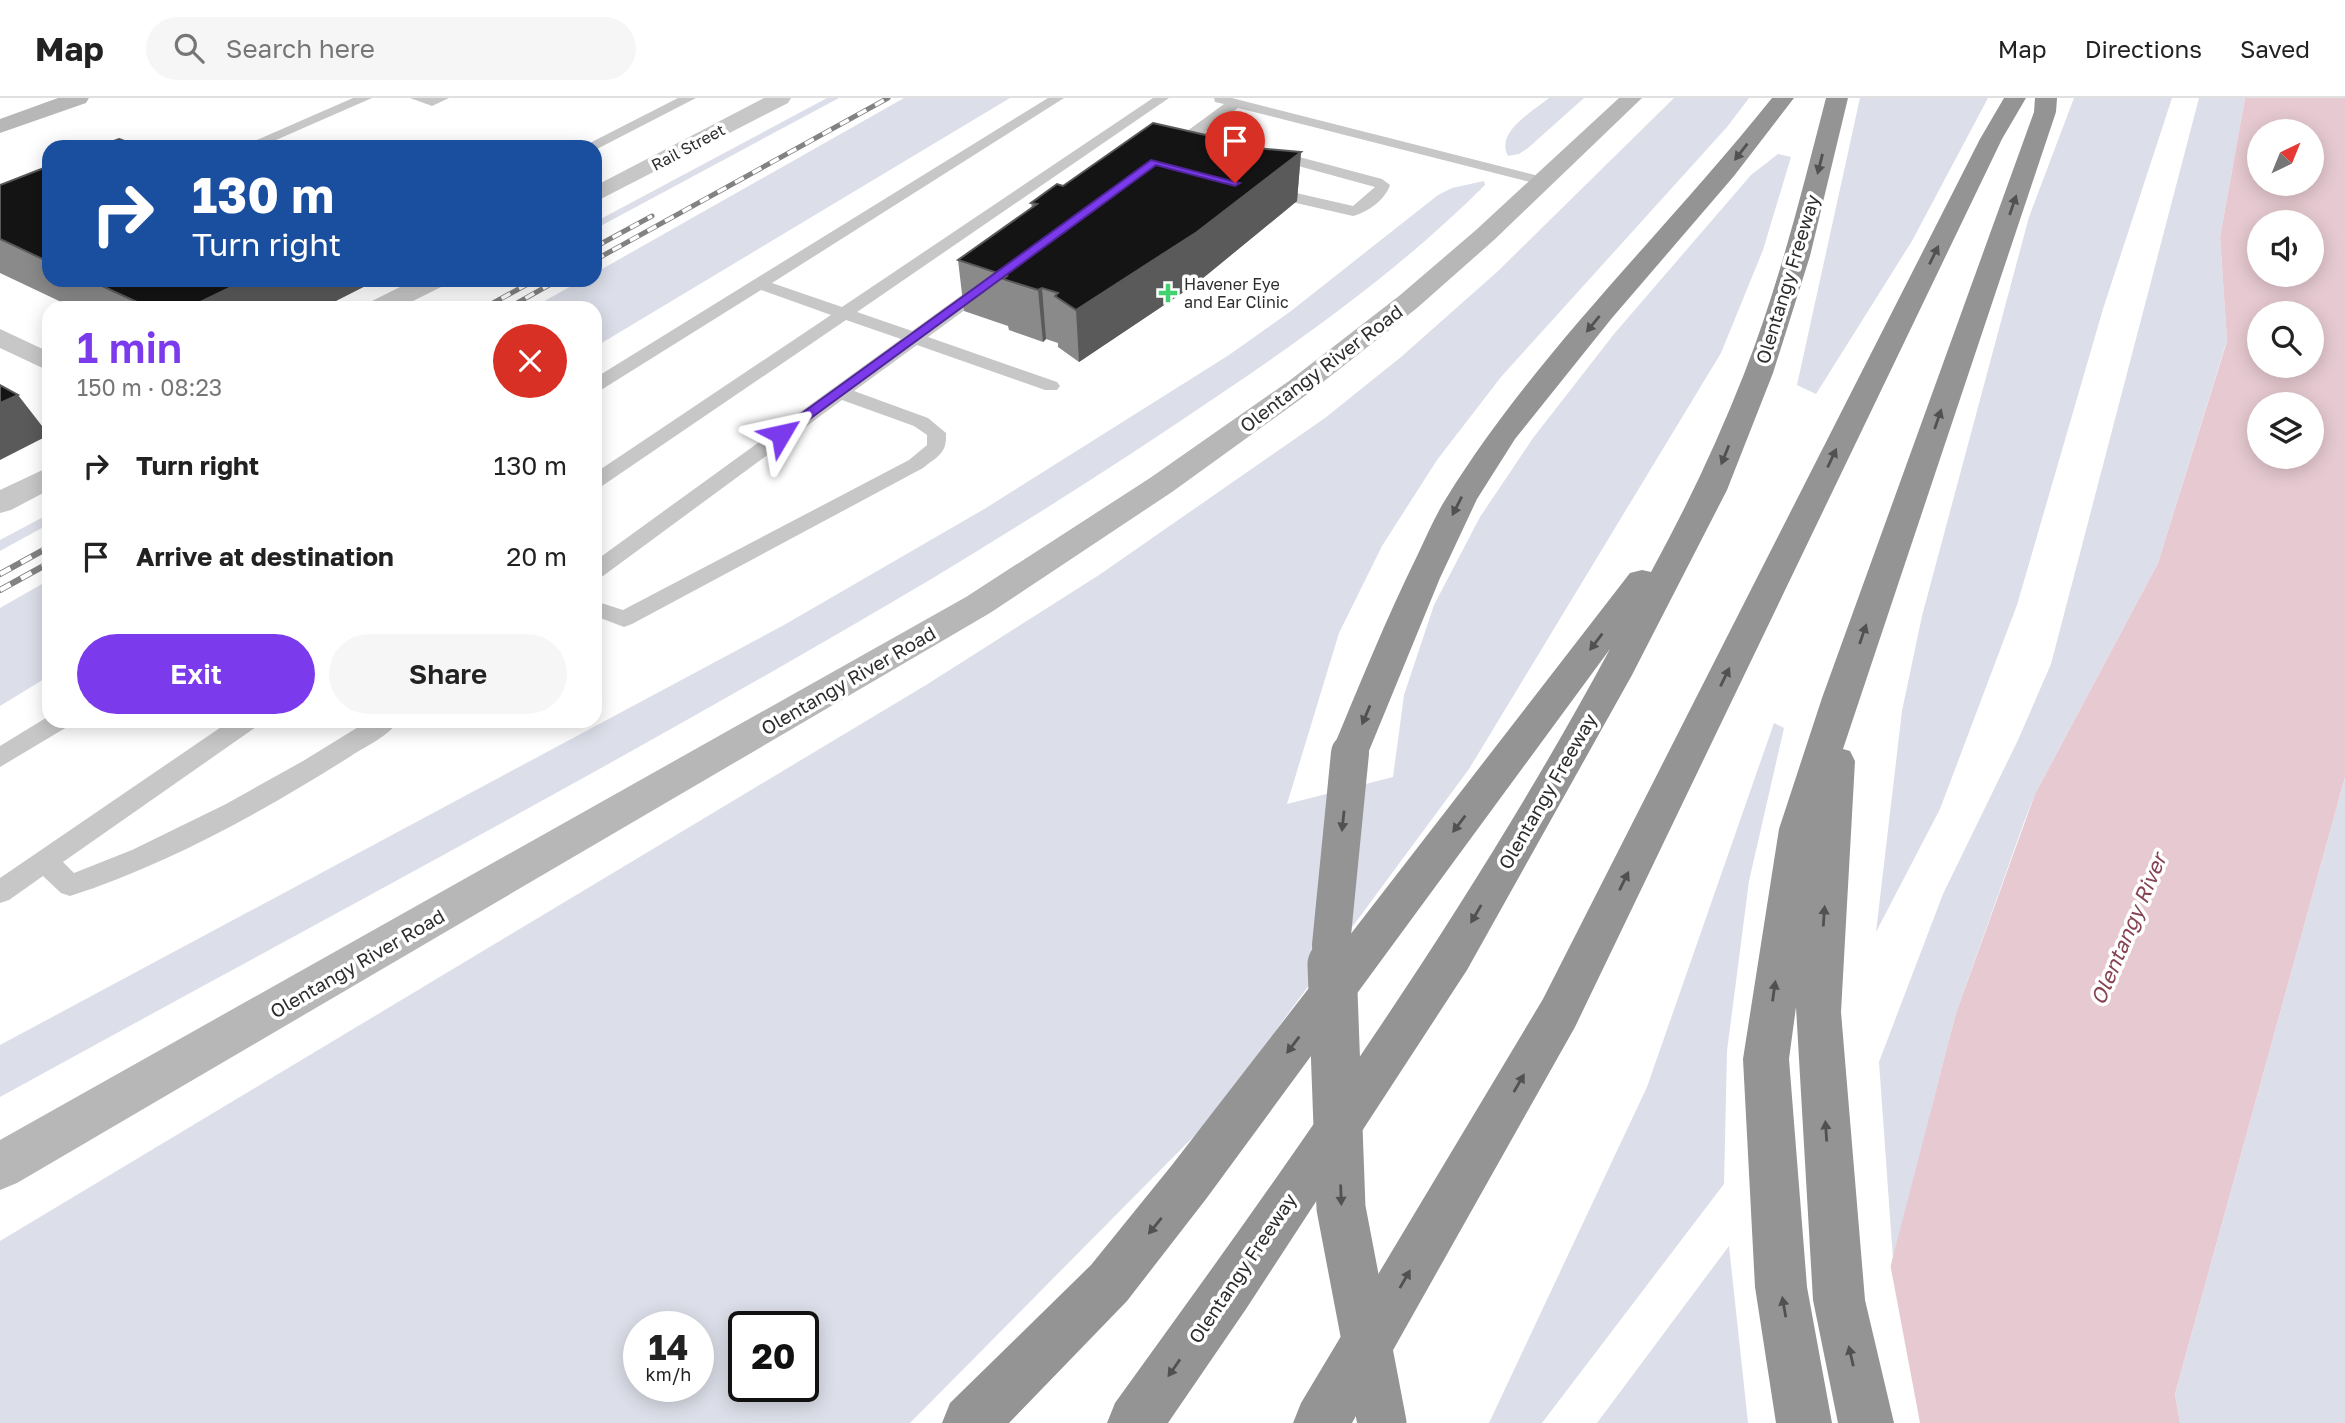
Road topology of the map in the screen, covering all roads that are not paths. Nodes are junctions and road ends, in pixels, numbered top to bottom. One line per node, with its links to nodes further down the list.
1 (78, 98): 16 (main road)
2 (365, 98): 18 (lane)
3 (418, 98): 4 (lane)
4 (442, 98)
5 (689, 98): 19 (lane)
6 (780, 98): 23 (street, Rail Street)
7 (1056, 98): 25 (lane)
8 (1162, 98): 28 (lane)
9 (1216, 98): 15 (lane)
10 (1631, 98): 21 (main road, Olentangy River Road)
11 (1783, 98): 52 (highway, one-way to 52, bridge)
12 (1837, 98): 37 (highway, Olentangy Freeway, one-way to 37)
13 (2015, 98): 51 (highway, one-way to 13)
14 (2046, 98): 41 (highway, one-way to 14)
15 (1235, 103): 17 (lane); 21 (lane)
16 (0, 126)
17 (1194, 132): 20 (lane); 22 (lane)
18 (265, 140)
19 (602, 141)
20 (1168, 165)
21 (1542, 181): 48 (main road, Olentangy River Road)
22 (1249, 186)
23 (602, 191)
24 (1004, 273): 30 (lane)
25 (760, 284): 28 (lane); 32 (lane)
26 (420, 287): 27 (street)
27 (393, 301)
28 (846, 313): 30 (lane); 35 (lane)
29 (0, 337): 31 (street)
30 (915, 337): 33 (lane); 34 (lane)
31 (42, 359)
32 (602, 382)
33 (1051, 386)
34 (839, 392): 39 (lane); 40 (lane)
35 (602, 477)
36 (42, 482): 38 (street)
37 (1711, 490): 49 (highway, one-way to 49); 50 (highway, Olentangy Freeway, one-way to 50)
38 (0, 503)
39 (602, 566)
40 (602, 611)
41 (1840, 698): 53 (highway, one-way to 41); 54 (highway, one-way to 41)
42 (48, 728): 45 (lane)
43 (238, 728): 46 (lane)
44 (376, 728): 46 (lane)
45 (0, 758)
46 (45, 862): 47 (lane)
47 (0, 892)
48 (0, 1166)
49 (970, 1423)
50 (1136, 1423)
51 (1321, 1423)
52 (1382, 1423)
53 (1804, 1423)
54 (1866, 1423)

